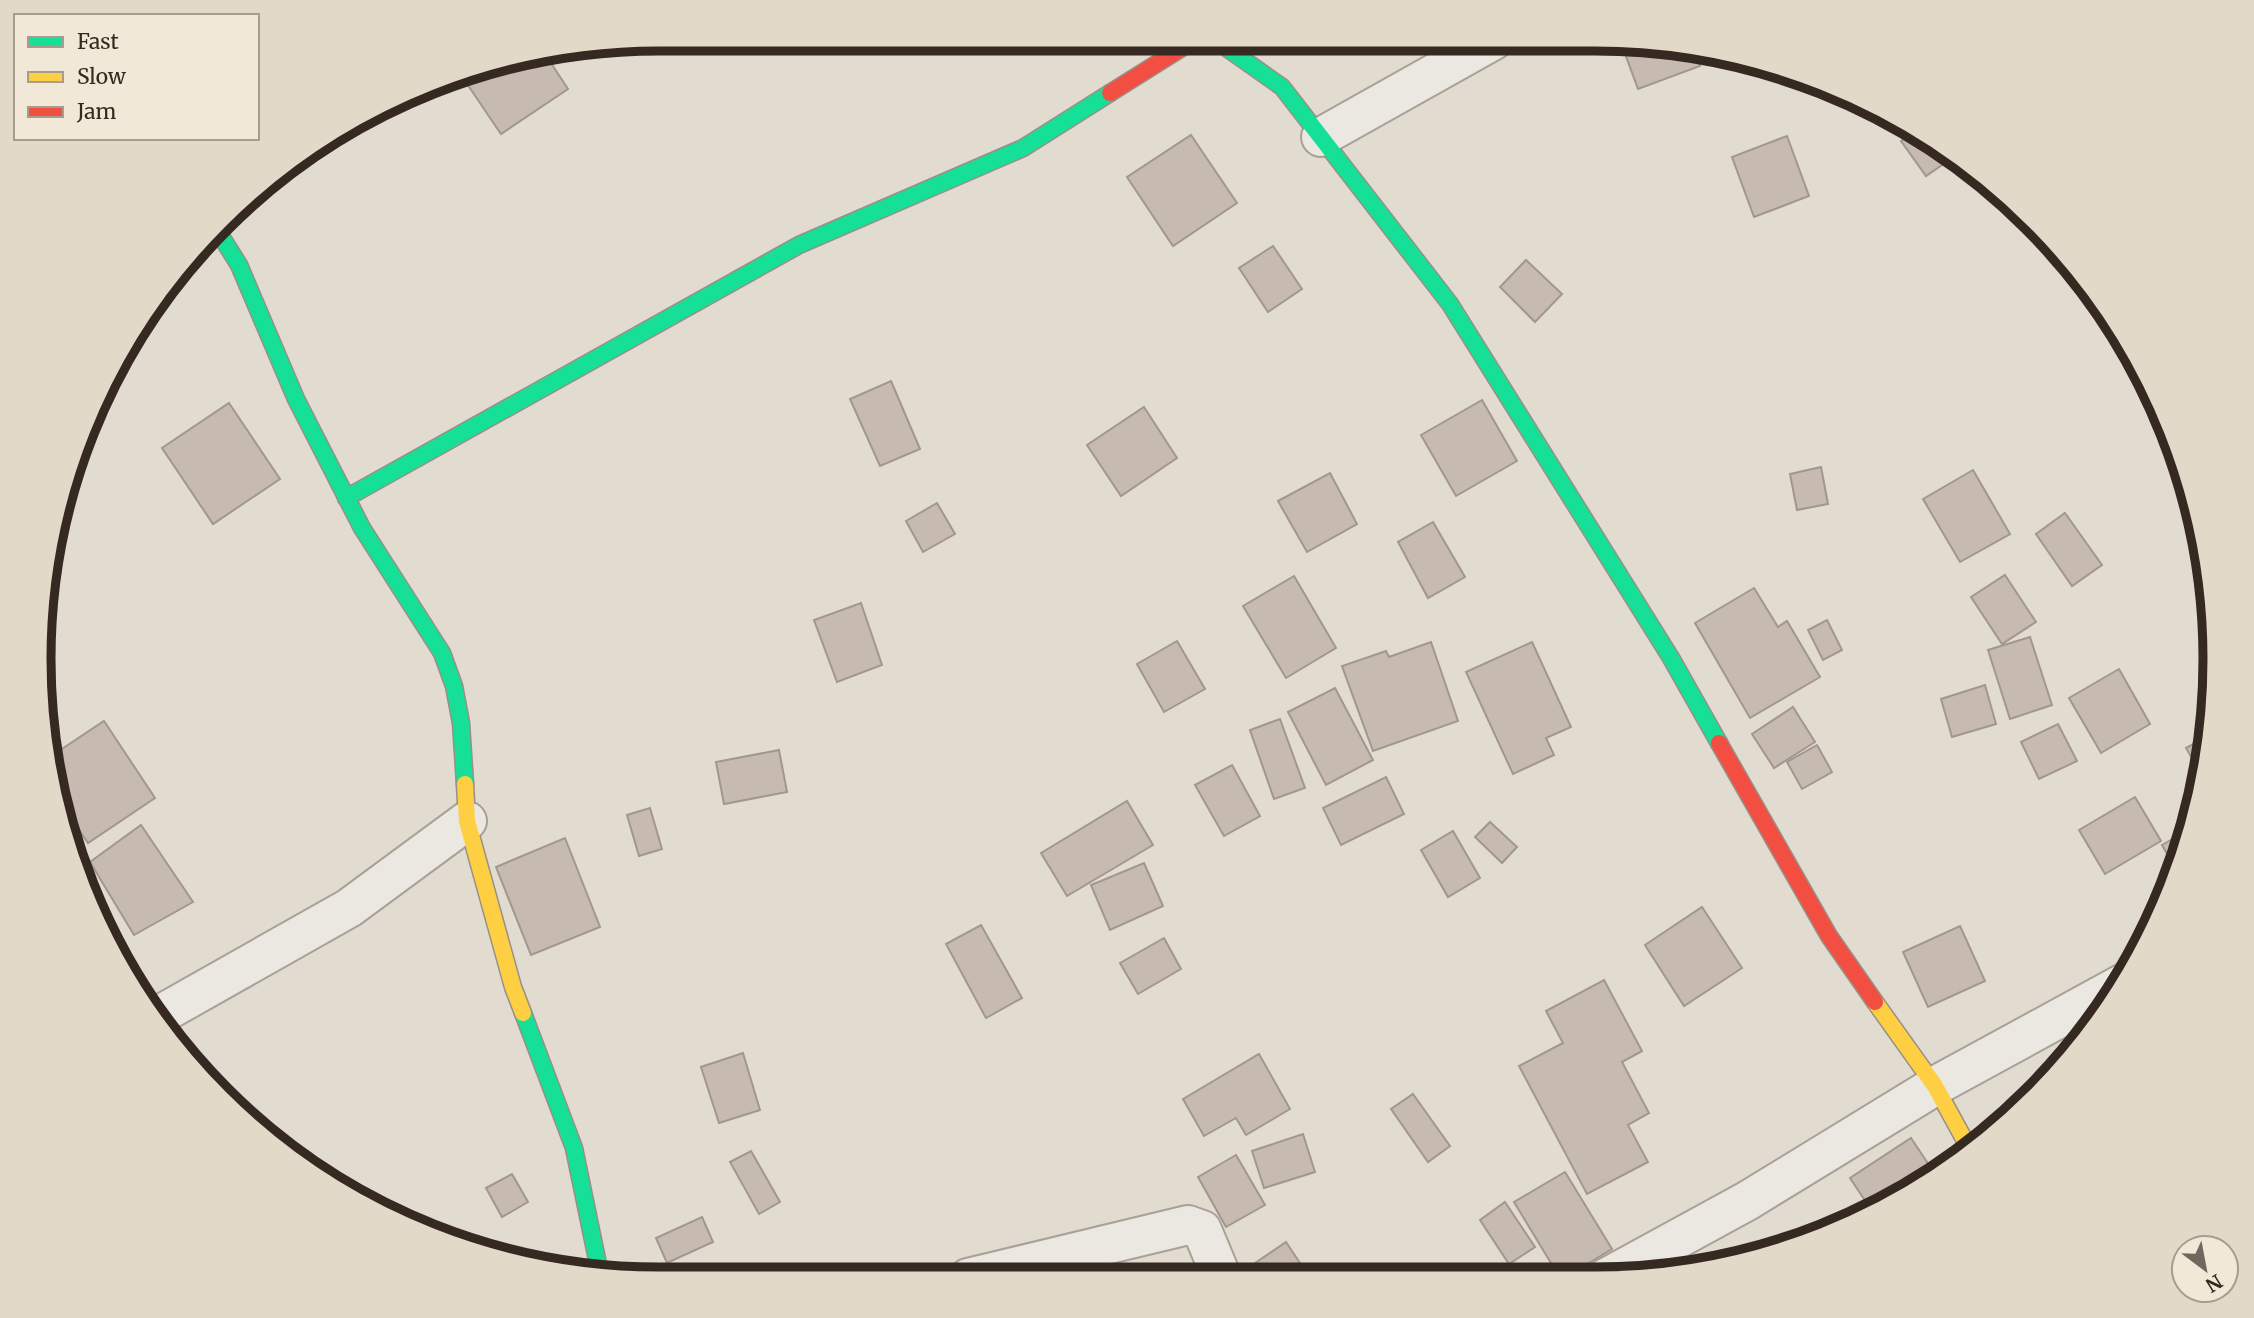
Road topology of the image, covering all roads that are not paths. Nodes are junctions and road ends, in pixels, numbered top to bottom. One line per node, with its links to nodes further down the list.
1 (1177, 51): 6 (street)
2 (1231, 51): 4 (street)
3 (1474, 51): 4 (street)
4 (1321, 137): 10 (street)
5 (222, 237): 6 (street)
6 (346, 498): 7 (street)
7 (467, 821): 9 (street); 12 (street)
8 (2102, 995): 10 (street)
9 (164, 1012)
10 (1935, 1086): 11 (street); 13 (street)
11 (1966, 1141)
12 (598, 1264)
13 (1628, 1266)
14 (1014, 1267): 15 (street)
15 (1217, 1267)

